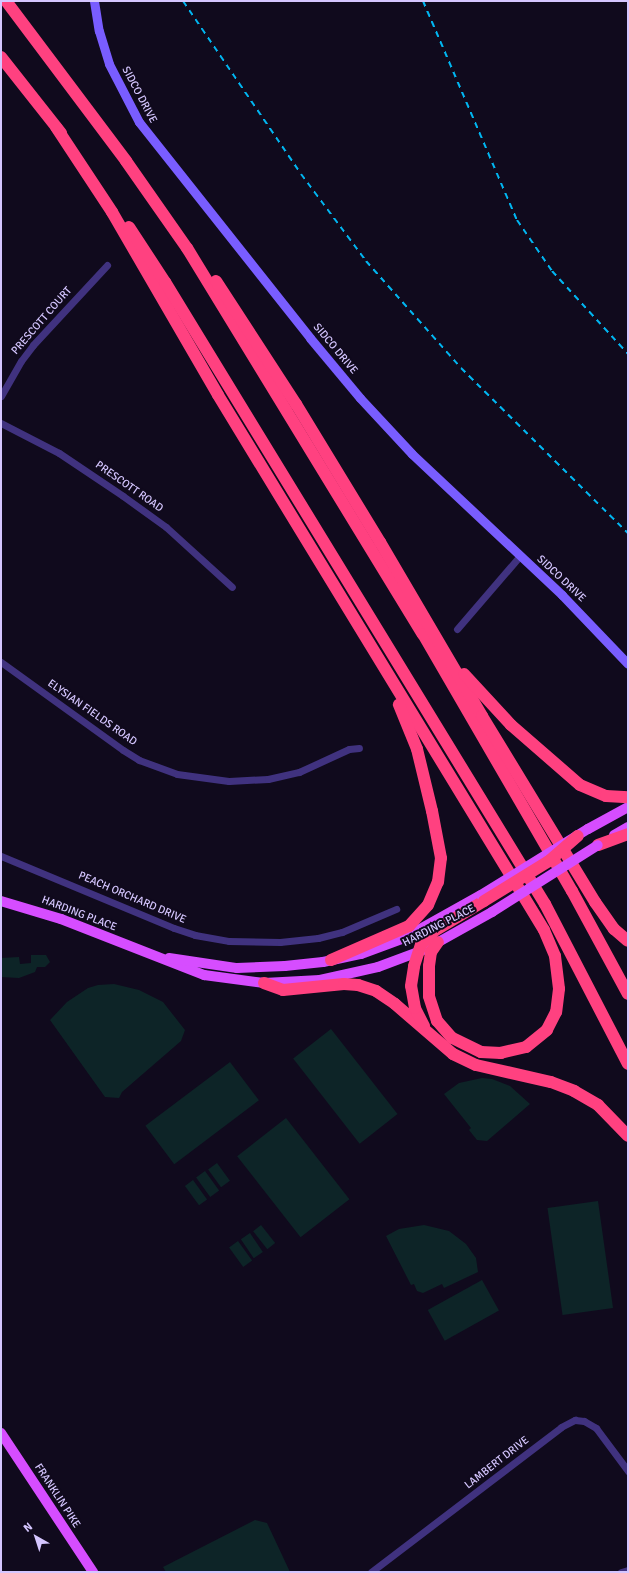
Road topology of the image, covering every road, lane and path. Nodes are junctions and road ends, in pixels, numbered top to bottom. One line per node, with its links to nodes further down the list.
1 (6, 1): 3 (highway)
2 (94, 1): 9 (main road, SIDCO DRIVE)
3 (17, 15): 12 (highway); 33 (highway)
4 (1, 57): 5 (highway)
5 (56, 127): 13 (highway); 35 (highway)
6 (108, 265): 7 (street, PRESCOTT COURT)
7 (1, 396)
8 (1, 423): 10 (street, PRESCOTT ROAD)
9 (519, 557): 11 (street); 15 (main road, SIDCO DRIVE)
10 (232, 587)
11 (457, 628)
12 (432, 631): 17 (highway); 27 (highway)
13 (376, 652): 28 (highway); 31 (highway)
14 (1, 662): 16 (street, ELYSIAN FIELDS ROAD)
15 (628, 664)
16 (359, 748)
17 (628, 797)
18 (628, 807): 20 (main road)
19 (628, 827): 22 (main road, HARDING PLACE)
20 (583, 833): 24 (highway, bridge)
21 (628, 834): 22 (highway)
22 (598, 845): 28 (main road, HARDING PLACE, bridge)
23 (1, 856): 26 (street, PEACH ORCHARD DRIVE)
24 (482, 898): 29 (highway); 31 (main road, HARDING PLACE)
25 (1, 901): 30 (main road, HARDING PLACE)
26 (396, 909)
27 (628, 941)
28 (438, 942): 29 (main road, HARDING PLACE)
29 (418, 952): 32 (main road, HARDING PLACE); 34 (highway)
30 (147, 954): 31 (main road, HARDING PLACE); 32 (main road, HARDING PLACE)
31 (331, 960)
32 (264, 983): 34 (highway)
33 (628, 994)
34 (435, 1040): 36 (highway)
35 (628, 1064)
36 (628, 1136)
37 (1, 1433): 40 (main road, FRANKLIN PIKE)
38 (628, 1471): 41 (street, LAMBERT DRIVE)
39 (628, 1570): 42 (street)
40 (93, 1572)
41 (372, 1572)
42 (622, 1572)

